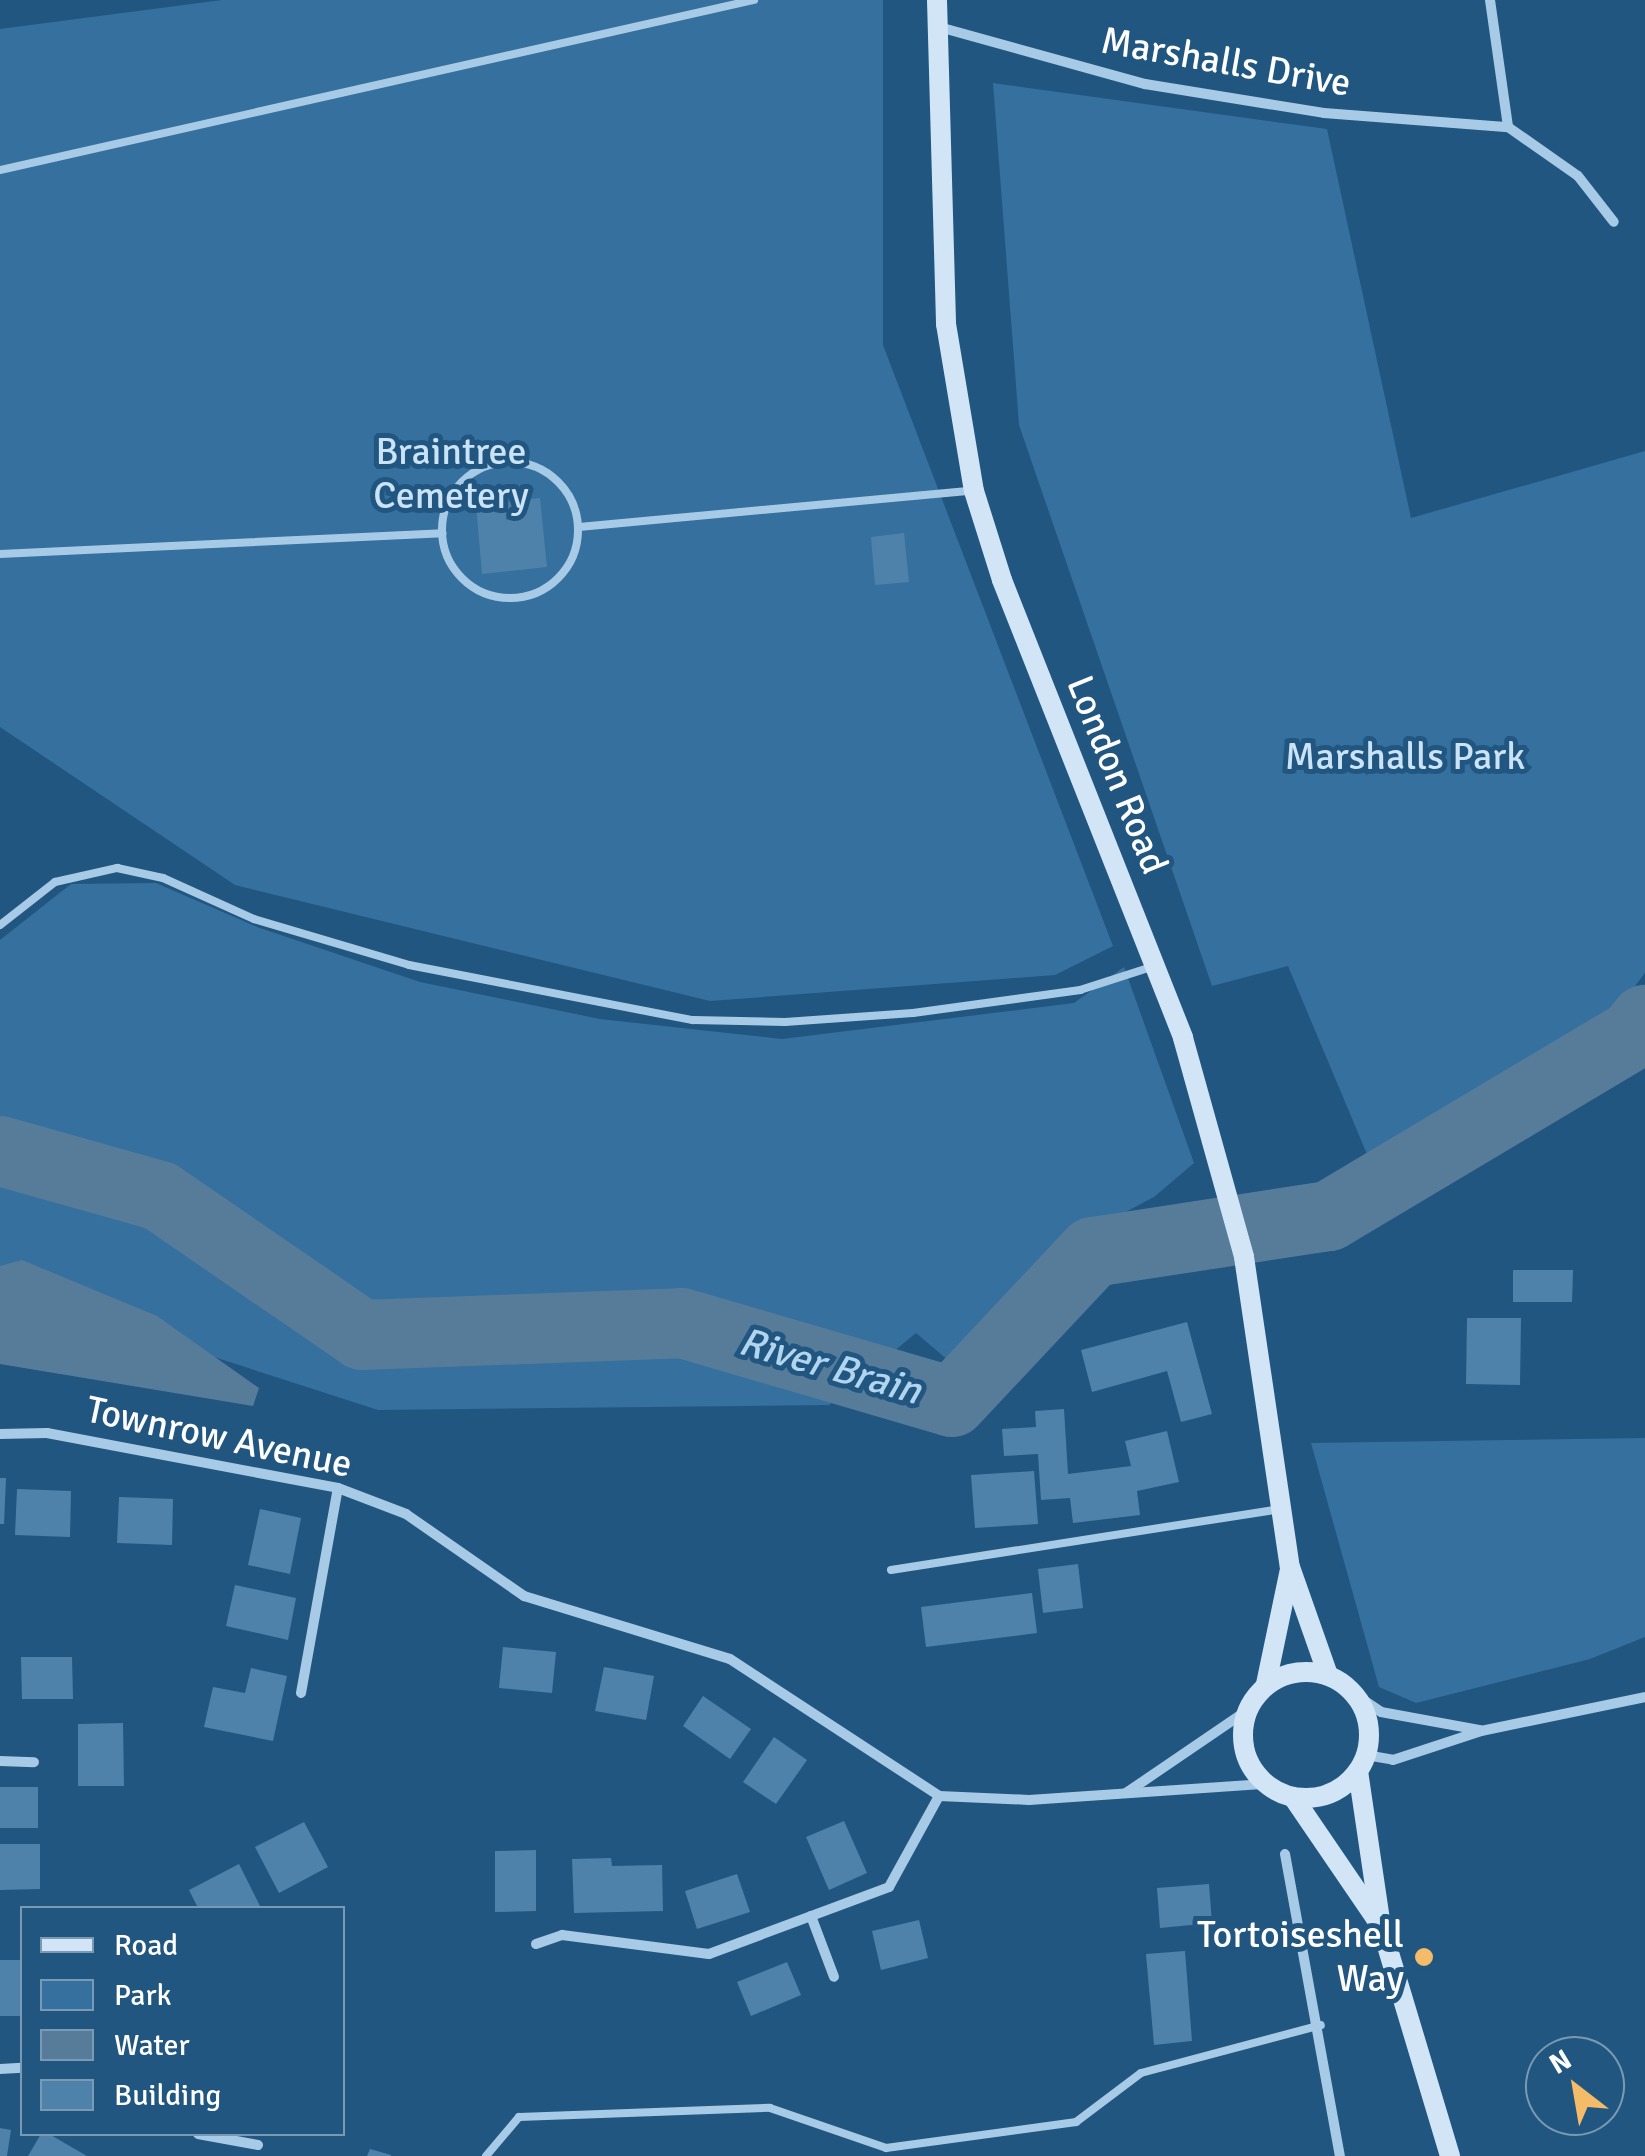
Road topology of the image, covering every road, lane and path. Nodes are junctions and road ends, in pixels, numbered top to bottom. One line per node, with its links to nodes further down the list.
1 (754, 0): 6 (lane)
2 (937, 0): 4 (street, London Road)
3 (1490, 0): 5 (street)
4 (939, 27): 5 (street, Marshalls Drive); 8 (street, London Road)
5 (1508, 127): 7 (street)
6 (0, 170)
7 (1614, 222)
8 (974, 491): 9 (lane); 13 (street, London Road)
9 (578, 527): 10 (lane); 10 (lane)
10 (443, 533): 11 (lane)
11 (0, 554)
12 (0, 925): 13 (lane)
13 (1155, 966): 16 (street, London Road)
14 (0, 1434): 15 (street, Townrow Avenue)
15 (338, 1488): 22 (street); 31 (street, Townrow Avenue)
16 (1281, 1509): 17 (street, London Road); 18 (lane)
17 (1290, 1567): 19 (street, London Road); 20 (street, London Road)
18 (891, 1570)
19 (1328, 1675): 20 (street); 21 (street)
20 (1266, 1684): 24 (street)
21 (1354, 1692): 25 (street); 28 (street)
22 (301, 1693)
23 (1645, 1697): 25 (street)
24 (1246, 1711): 29 (street); 30 (street)
25 (1481, 1730): 28 (street)
26 (0, 1762): 27 (street)
27 (34, 1762)
28 (1362, 1763): 32 (street); 35 (street)
29 (1265, 1784): 30 (street); 32 (street)
30 (1126, 1794): 31 (street)
31 (939, 1796): 34 (street)
32 (1292, 1798): 35 (street)
33 (1285, 1854): 38 (street)
34 (812, 1916): 36 (street); 37 (street)
35 (1381, 1926): 43 (street)
36 (536, 1944)
37 (834, 1978)
38 (1321, 2026): 41 (lane); 42 (street)
39 (209, 2136): 40 (street)
40 (258, 2145)
41 (486, 2156)
42 (1340, 2156)
43 (1450, 2156)

